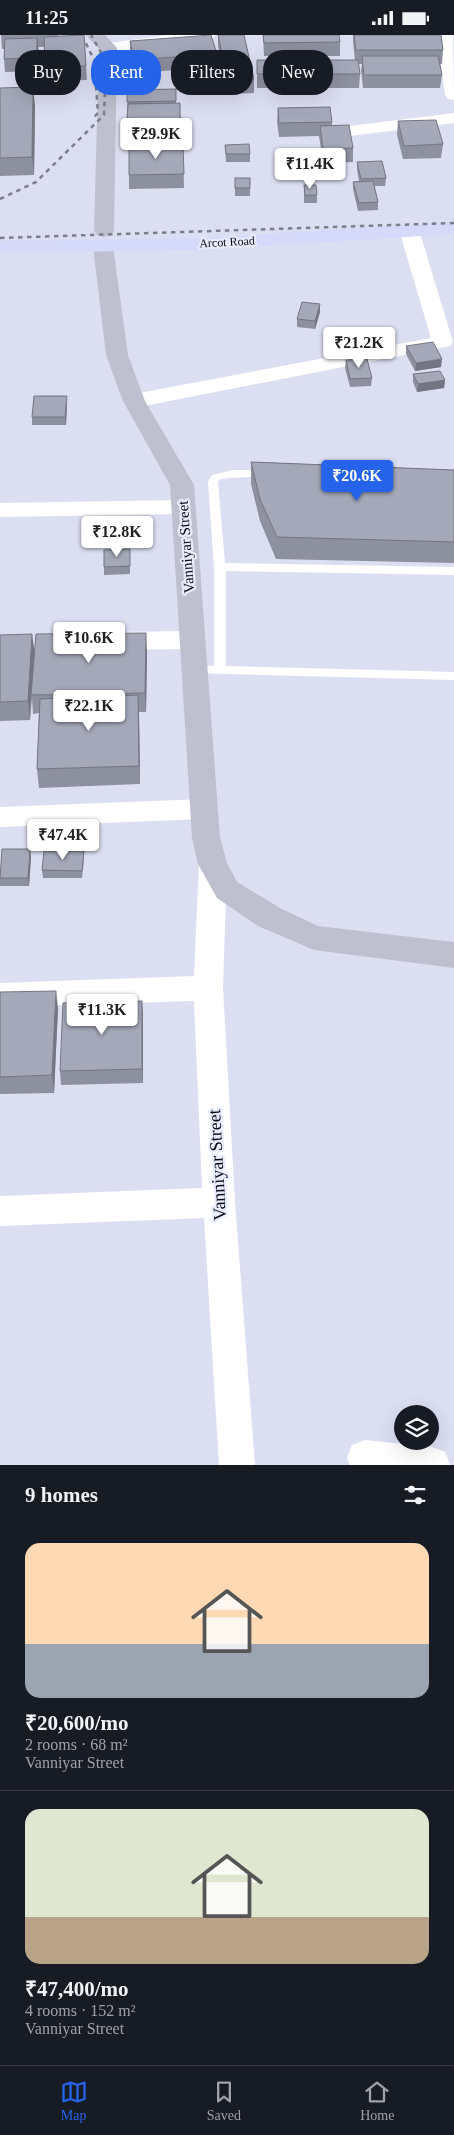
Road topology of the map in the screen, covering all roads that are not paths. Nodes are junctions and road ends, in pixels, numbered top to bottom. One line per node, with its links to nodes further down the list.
1 (95, 35): 4 (main road)
2 (207, 35): 4 (street)
3 (443, 36): 5 (street)
4 (108, 48): 13 (main road, Vanniyar Street)
5 (454, 95)
6 (454, 118): 7 (street)
7 (342, 132)
8 (454, 218): 10 (main road, Arcot Road)
9 (454, 228): 12 (main road, Arcot Road)
10 (325, 230): 12 (main road, Arcot Road); 13 (main road, Arcot Road)
11 (0, 231): 13 (main road, Arcot Road)
12 (409, 231): 15 (street)
13 (103, 239): 14 (main road, Arcot Road); 15 (main road, Vanniyar Street)
14 (0, 247)
15 (134, 401): 17 (main road, Vanniyar Street)
16 (281, 473): 19 (lane)
17 (183, 507): 18 (street); 21 (main road, Vanniyar Street)
18 (0, 510)
19 (220, 567): 20 (lane); 24 (lane)
20 (454, 571)
21 (193, 640): 22 (street); 23 (main road, Vanniyar Street)
22 (87, 641)
23 (195, 670): 24 (lane); 26 (main road, Vanniyar Street)
24 (220, 671): 25 (lane)
25 (454, 676)
26 (204, 809): 27 (street); 28 (main road, Vanniyar Street)
27 (0, 817)
28 (214, 864): 29 (main road, Vanniyar Street); 30 (street, Vanniyar Street)
29 (454, 955)
30 (208, 988): 31 (street); 32 (street, Vanniyar Street)
31 (0, 995)
32 (218, 1202): 33 (street); 35 (street, Vanniyar Street)
33 (0, 1211)
34 (365, 1458): 36 (street)
35 (237, 1465)
36 (432, 1465)

